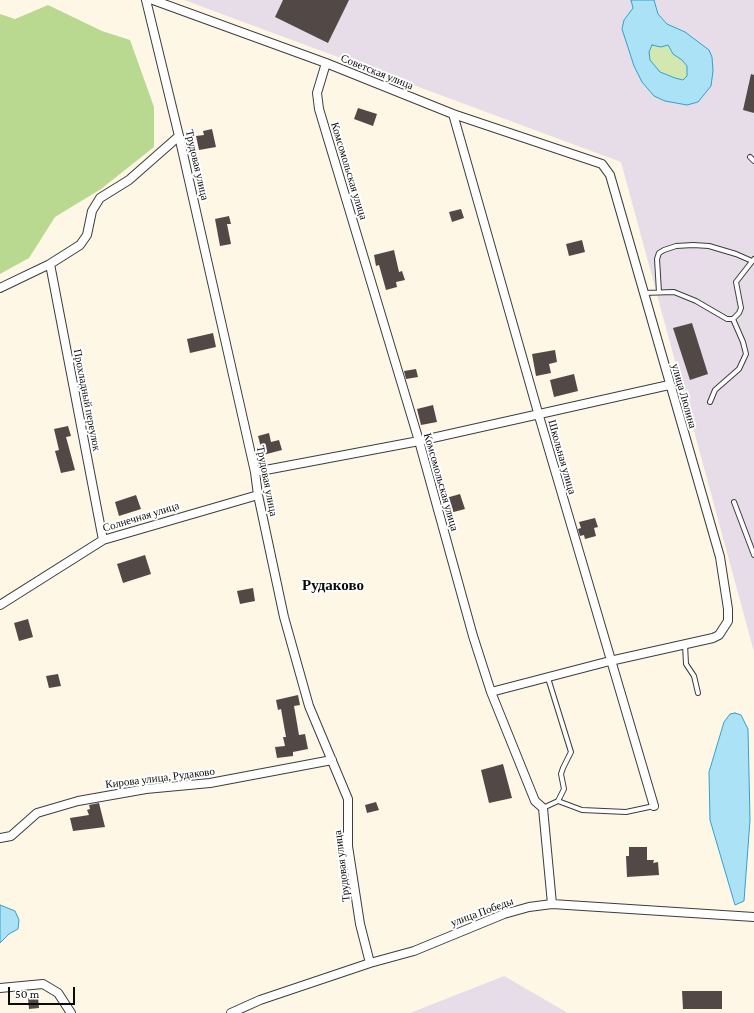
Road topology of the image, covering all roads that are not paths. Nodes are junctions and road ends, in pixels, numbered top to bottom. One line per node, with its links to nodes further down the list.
1 (146, 0): 5 (street, Трудовая улица)
2 (153, 0): 3 (street, Советская улица)
3 (326, 63): 4 (street, Советская улица); 18 (street, Комсомольская улица)
4 (452, 114): 8 (street, Советская улица); 17 (street, Школьная улица)
5 (180, 136): 10 (street); 19 (street, Трудовая улица)
6 (750, 157): 7 (lane)
7 (754, 161)
8 (595, 162): 12 (street, улица Люлина)
9 (753, 260): 13 (lane); 14 (lane)
10 (50, 264): 11 (street); 22 (street, Прохладный переулок)
11 (0, 288)
12 (643, 292): 13 (lane); 15 (street, улица Люлина)
13 (659, 292): 14 (lane)
14 (733, 318): 16 (lane)
15 (669, 385): 17 (street); 25 (street, улица Люлина)
16 (710, 402)
17 (539, 416): 18 (street); 26 (street, Школьная улица)
18 (419, 441): 19 (street); 28 (street, Комсомольская улица)
19 (255, 472): 20 (street, Трудовая улица)
20 (258, 495): 22 (street, Солнечная улица); 30 (street, Трудовая улица)
21 (734, 502): 23 (lane)
22 (103, 540): 24 (street, Солнечная улица)
23 (754, 555)
24 (0, 605)
25 (685, 644): 26 (street); 29 (lane)
26 (610, 661): 27 (street); 32 (street, Школьная улица)
27 (548, 678): 28 (street); 31 (lane)
28 (491, 692): 33 (street, Комсомольская улица)
29 (698, 693)
30 (332, 760): 34 (street, Кирова улица, Рудаково); 37 (street, Трудовая улица)
31 (558, 801): 32 (lane); 33 (lane)
32 (654, 806)
33 (543, 808): 35 (street)
34 (0, 838)
35 (552, 904): 36 (street, улица Победы); 37 (street, улица Победы)
36 (754, 917)
37 (370, 963): 40 (street, улица Победы)
38 (0, 988): 39 (street)
39 (71, 1013)
40 (231, 1013)

